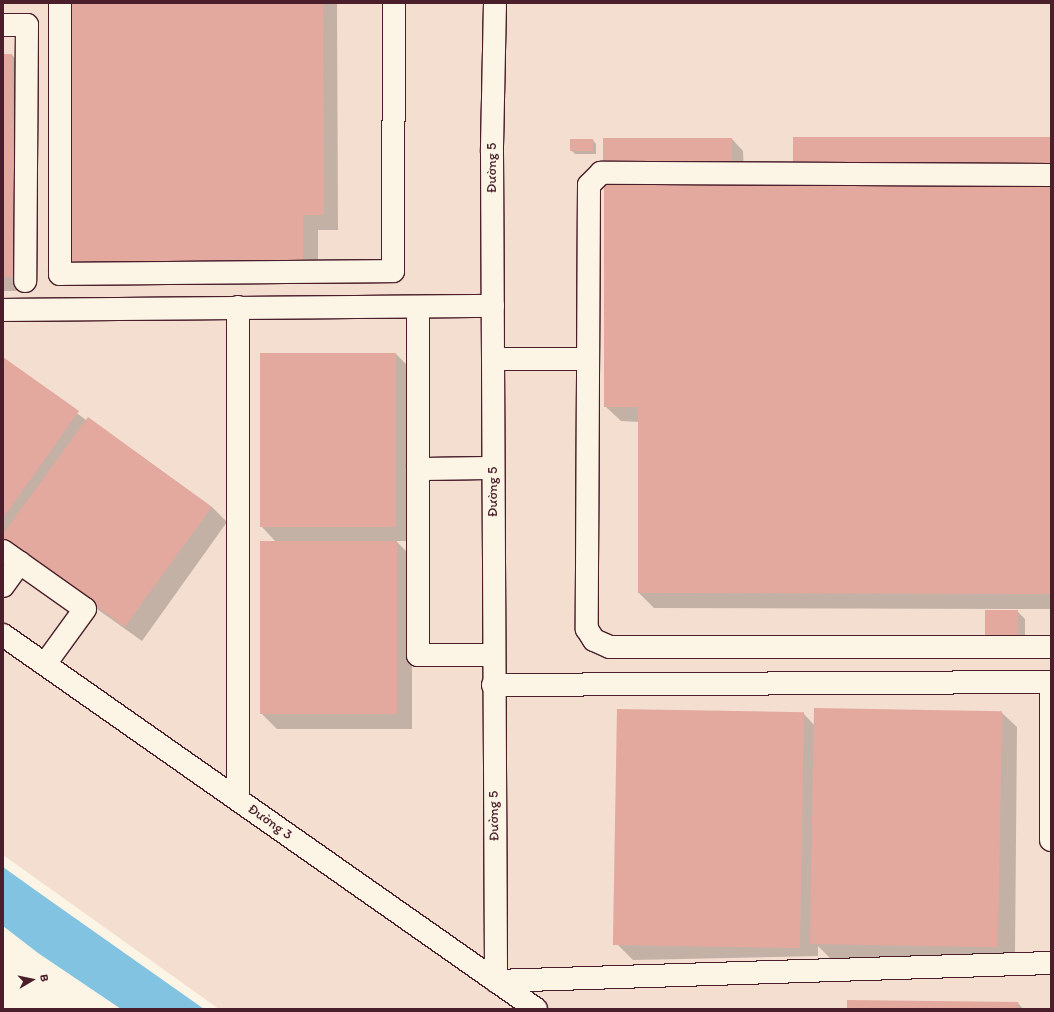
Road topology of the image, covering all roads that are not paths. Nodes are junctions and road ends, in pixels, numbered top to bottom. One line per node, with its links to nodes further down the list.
1 (60, 3): 2 (street)
2 (394, 3)
3 (495, 3): 7 (street, Đường 5)
4 (3, 25): 6 (street)
5 (1051, 174): 11 (street)
6 (25, 280)
7 (493, 306): 8 (street); 12 (street, Đường 5)
8 (418, 307): 9 (street); 13 (street)
9 (238, 308): 10 (street); 23 (street)
10 (3, 310)
11 (588, 358): 12 (street); 18 (street)
12 (493, 359): 14 (street, Đường 5)
13 (418, 468): 14 (street); 19 (street)
14 (493, 468): 19 (street, Đường 5)
15 (11, 557): 16 (street); 20 (street)
16 (3, 586)
17 (3, 635): 20 (street, Đường 3)
18 (1051, 647)
19 (493, 655): 22 (street, Đường 5)
20 (45, 664): 23 (street, Đường 3)
21 (1050, 682): 22 (street); 24 (street)
22 (493, 685): 26 (street, Đường 5)
23 (238, 800): 26 (street, Đường 3)
24 (1051, 840)
25 (1051, 963): 26 (street)
26 (496, 981): 27 (street, Đường 3)
27 (536, 1009)

